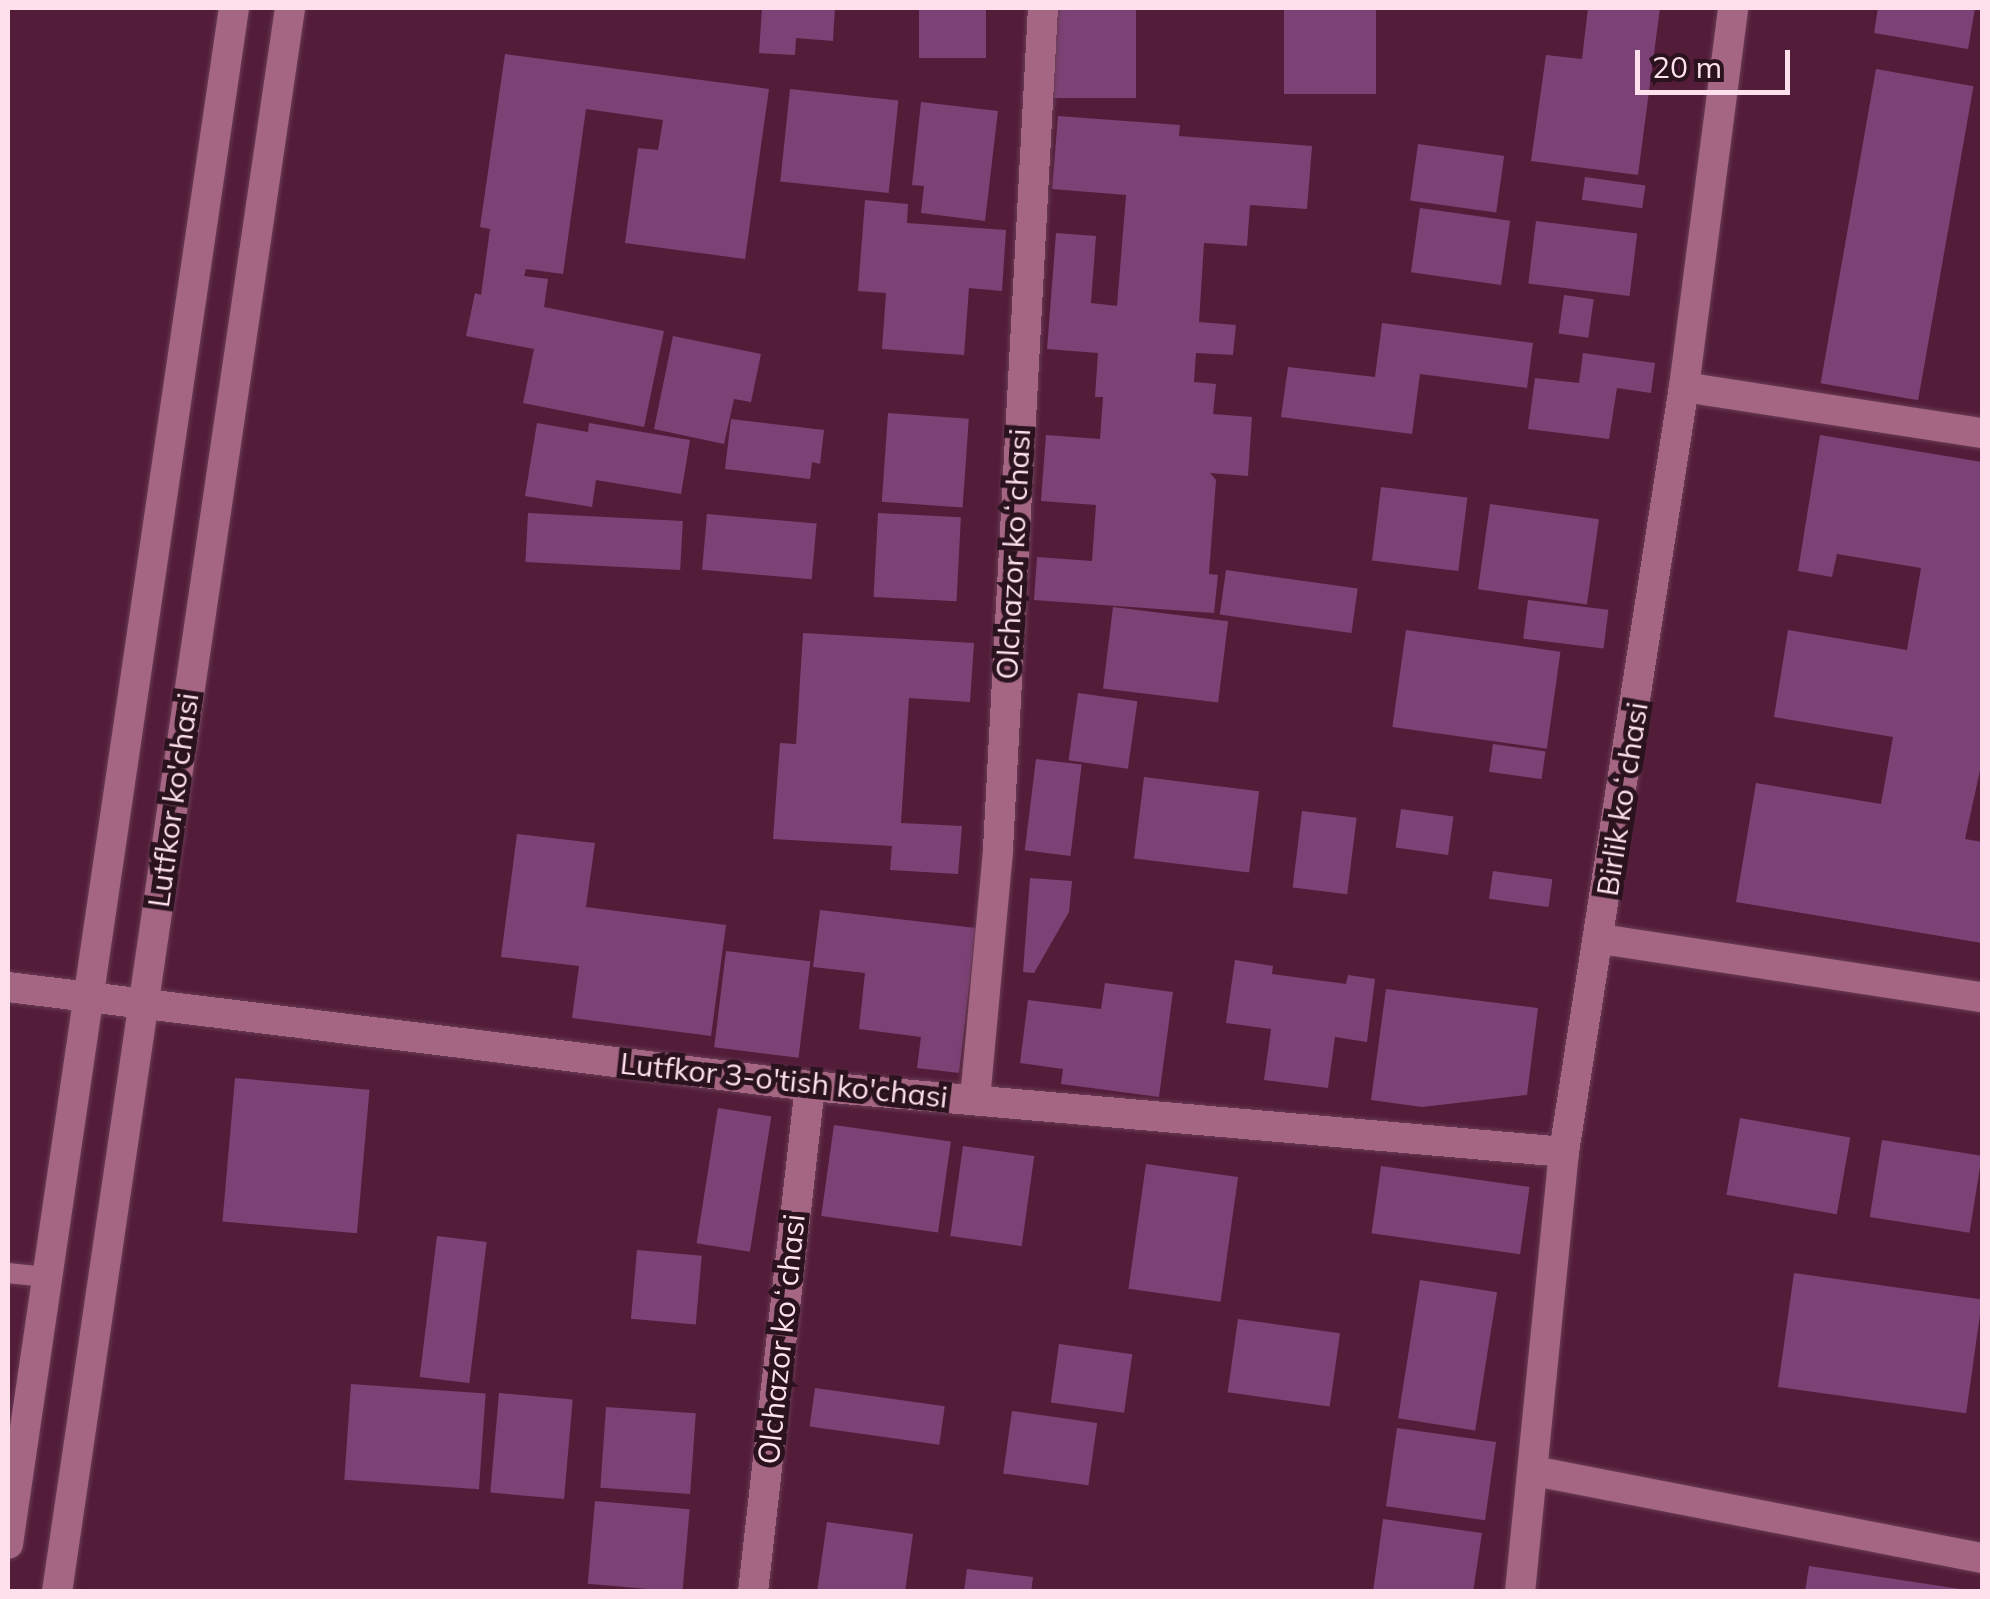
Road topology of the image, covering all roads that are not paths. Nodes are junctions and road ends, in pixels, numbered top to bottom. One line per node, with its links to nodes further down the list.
1 (234, 8): 10 (street, Lutfkor ko'chasi)
2 (290, 8): 11 (street, Lutfkor ko'chasi)
3 (1043, 8): 13 (street, Olchazor koʻchasi)
4 (1733, 8): 5 (street, Birlik koʻchasi)
5 (1684, 387): 6 (street); 7 (street, Birlik koʻchasi)
6 (1982, 432)
7 (1601, 939): 9 (street); 14 (street, Birlik koʻchasi)
8 (8, 987): 10 (street, Lutfkor 3-o'tish ko'chasi)
9 (1982, 997)
10 (88, 998): 11 (street, Lutfkor 3-o'tish ko'chasi); 16 (street, Lutfkor ko'chasi)
11 (143, 1005): 12 (street, Lutfkor 3-o'tish ko'chasi); 20 (street, Lutfkor ko'chasi)
12 (810, 1086): 13 (street, Lutfkor 3-o'tish ko'chasi); 21 (street, Olchazor koʻchasi)
13 (975, 1099): 14 (street, Lutfkor 3-o'tish ko'chasi)
14 (1564, 1152): 17 (street, Birlik koʻchasi)
15 (8, 1273): 16 (lane)
16 (47, 1277): 18 (street, Lutfkor ko'chasi)
17 (1534, 1470): 19 (street); 22 (street, Birlik koʻchasi)
18 (8, 1544)
19 (1982, 1558)
20 (56, 1592)
21 (753, 1592)
22 (1520, 1592)

